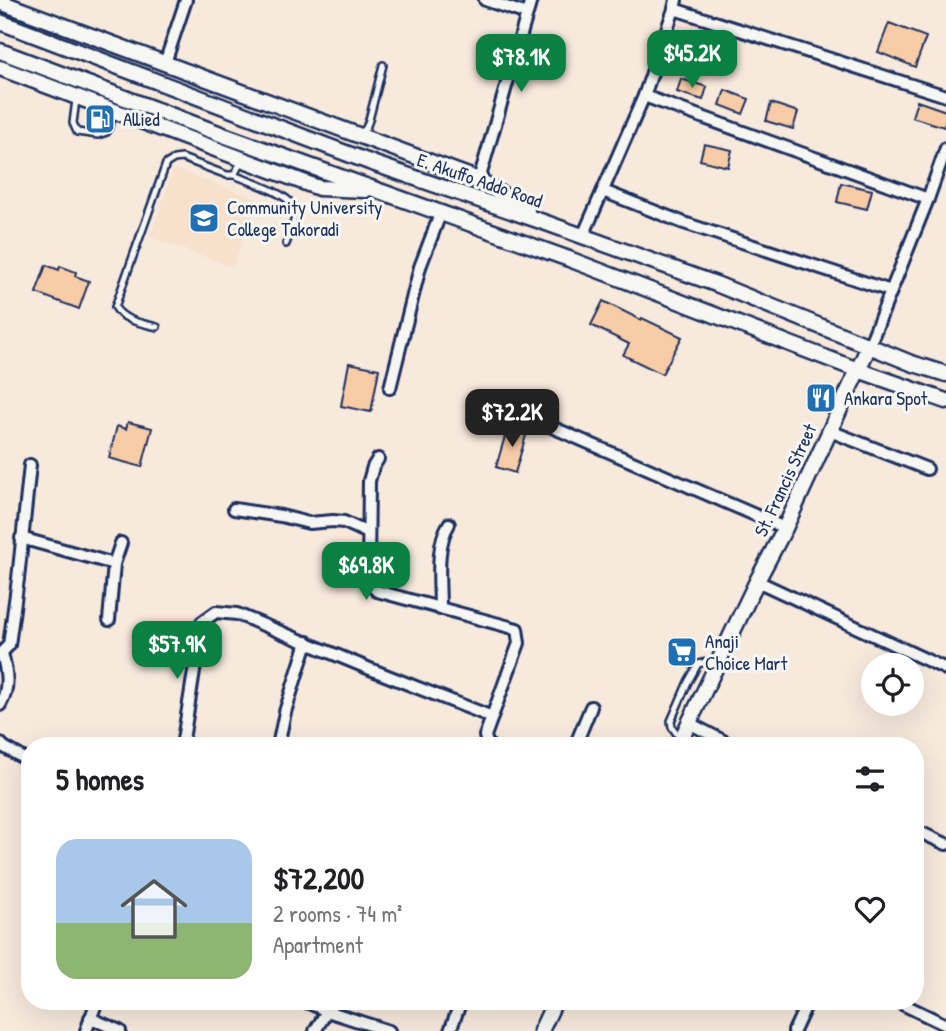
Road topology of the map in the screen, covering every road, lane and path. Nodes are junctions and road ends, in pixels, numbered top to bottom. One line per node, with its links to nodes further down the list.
1 (186, 0): 9 (street)
2 (485, 0): 6 (street)
3 (531, 0): 6 (street)
4 (0, 2): 9 (main road)
5 (675, 5): 12 (street); 13 (street)
6 (527, 14): 20 (street)
7 (0, 22): 25 (main road, E. Akuffo Addo Road)
8 (0, 51): 21 (main road)
9 (166, 63): 16 (main road)
10 (383, 65): 16 (lane)
11 (0, 68): 14 (main road)
12 (644, 96): 22 (street); 23 (street)
13 (946, 96)
14 (76, 97): 15 (main road); 15 (lane)
15 (115, 111): 18 (main road)
16 (359, 135): 20 (main road)
17 (946, 148): 23 (street, St. Francis Street)
18 (242, 159): 19 (lane); 21 (main road)
19 (234, 174): 27 (lane); 29 (lane)
20 (480, 180): 25 (main road)
21 (381, 191): 24 (main road)
22 (603, 191): 26 (street); 28 (street)
23 (928, 199): 28 (street, St. Francis Street)
24 (441, 212): 31 (main road); 33 (street)
25 (549, 224): 26 (main road, E. Akuffo Addo Road)
26 (583, 236): 30 (main road, E. Akuffo Addo Road)
27 (286, 244)
28 (891, 291): 30 (street, St. Francis Street)
29 (157, 327)
30 (869, 346): 31 (main road, St. Francis Street); 32 (main road, E. Akuffo Addo Road)
31 (858, 370): 34 (main road); 36 (main road, St. Francis Street)
32 (946, 374)
33 (390, 388)
34 (946, 401)
35 (524, 415): 42 (street)
36 (830, 431): 39 (street); 42 (main road, St. Francis Street)
37 (378, 458): 43 (street)
38 (30, 465): 44 (street)
39 (927, 469)
40 (234, 509): 43 (street)
41 (449, 524): 48 (street)
42 (785, 528): 47 (main road, St. Francis Street)
43 (368, 533): 48 (street)
44 (21, 538): 46 (street); 51 (street)
45 (121, 542): 46 (street)
46 (114, 564): 49 (street)
47 (757, 581): 52 (main road, St. Francis Street); 53 (street)
48 (440, 609): 56 (street)
49 (109, 620)
50 (307, 642): 56 (street); 58 (street); 59 (street)
51 (1, 654): 54 (street)
52 (717, 664): 57 (main road, St. Francis Street); 62 (lane)
53 (946, 669)
54 (0, 705)
55 (591, 708): 61 (street)
56 (492, 717): 60 (street)
57 (689, 723): 63 (main road, St. Francis Street); 64 (street)
58 (183, 737)
59 (280, 737)
60 (485, 737)
61 (579, 737)
62 (677, 737)
63 (682, 737)
64 (716, 737)
65 (0, 743): 66 (street)
66 (21, 756)
67 (924, 834): 68 (street)
68 (946, 844)
69 (93, 1010): 75 (street)
70 (458, 1010): 81 (street)
71 (551, 1010): 82 (main road)
72 (804, 1010): 83 (street)
73 (915, 1010): 76 (street)
74 (327, 1011): 79 (street); 80 (street)
75 (90, 1018): 77 (street); 78 (street)
76 (946, 1025)
77 (86, 1031)
78 (120, 1031)
79 (315, 1031)
80 (389, 1031)
81 (450, 1031)
82 (541, 1031)
83 (794, 1031)

